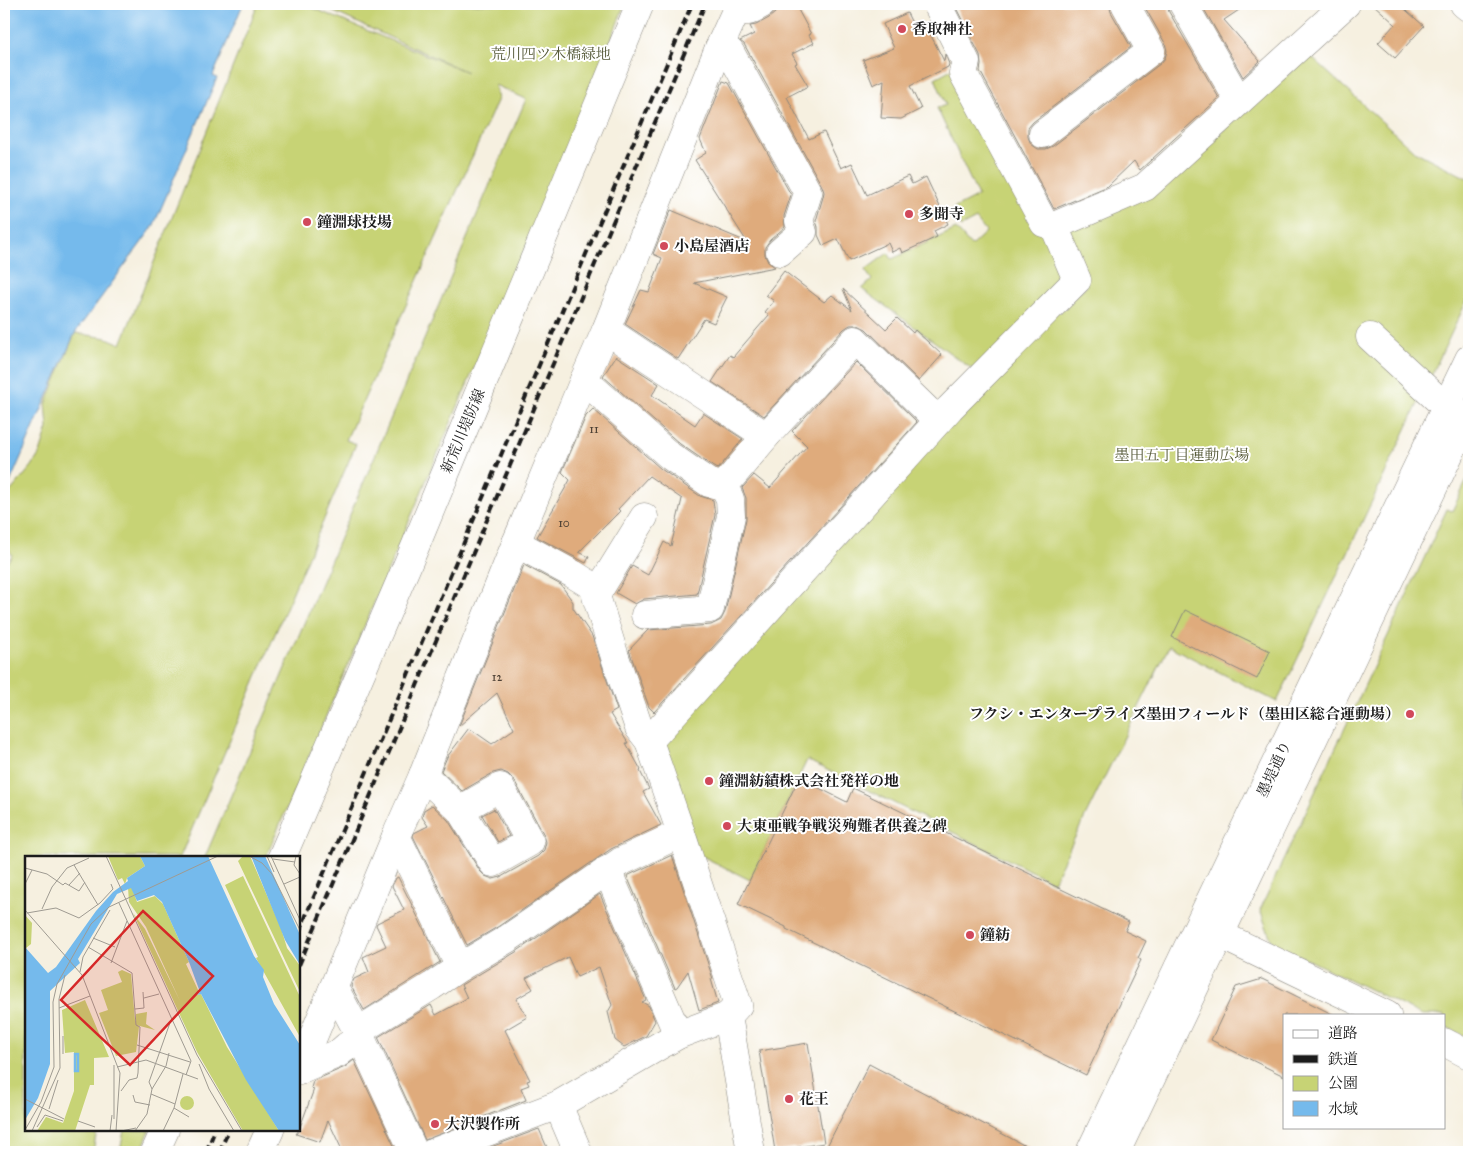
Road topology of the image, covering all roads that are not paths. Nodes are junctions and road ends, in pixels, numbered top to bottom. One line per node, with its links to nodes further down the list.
1 (640, 4): 31 (street, 新荒川堤防線)
2 (937, 4): 12 (street)
3 (1125, 4): 11 (street)
4 (1183, 4): 10 (street)
5 (1346, 4): 10 (street)
6 (1464, 4): 8 (street)
7 (746, 6): 9 (street)
8 (1469, 8)
9 (719, 48): 13 (street); 14 (street)
10 (1239, 101): 12 (street)
11 (1042, 134)
12 (1054, 226): 19 (street)
13 (780, 252)
14 (606, 330): 17 (street); 20 (street)
15 (1370, 337): 18 (street)
16 (1469, 359): 18 (street, 墨堤通り)
17 (584, 380): 21 (street); 23 (street)
18 (1458, 410): 33 (street, 墨堤通り)
19 (940, 419): 20 (street); 26 (street)
20 (766, 436): 21 (street)
21 (724, 486): 25 (street)
22 (644, 517): 24 (street)
23 (516, 544): 24 (street); 27 (street)
24 (599, 590): 26 (street)
25 (645, 615)
26 (649, 741): 29 (street)
27 (424, 775): 28 (street); 30 (street)
28 (460, 810)
29 (681, 833): 32 (street); 37 (street)
30 (396, 836): 34 (street); 35 (street)
31 (282, 856)
32 (607, 870): 34 (street); 38 (street)
33 (1210, 930): 36 (street); 53 (street, 墨堤通り); 54 (street, 墨堤通り)
34 (460, 967): 39 (street)
35 (332, 991): 39 (street); 42 (street)
36 (1385, 1014)
37 (728, 1016): 38 (street); 52 (street)
38 (678, 1035): 44 (street)
39 (361, 1038): 43 (street); 49 (street)
40 (1446, 1043): 41 (street)
41 (1469, 1054)
42 (300, 1068)
43 (300, 1070)
44 (558, 1105): 50 (street); 51 (street)
45 (165, 1131): 47 (street)
46 (270, 1131): 48 (street)
47 (155, 1152)
48 (260, 1152)
49 (414, 1152)
50 (434, 1152)
51 (578, 1152)
52 (751, 1152)
53 (1090, 1152)
54 (1116, 1152)

